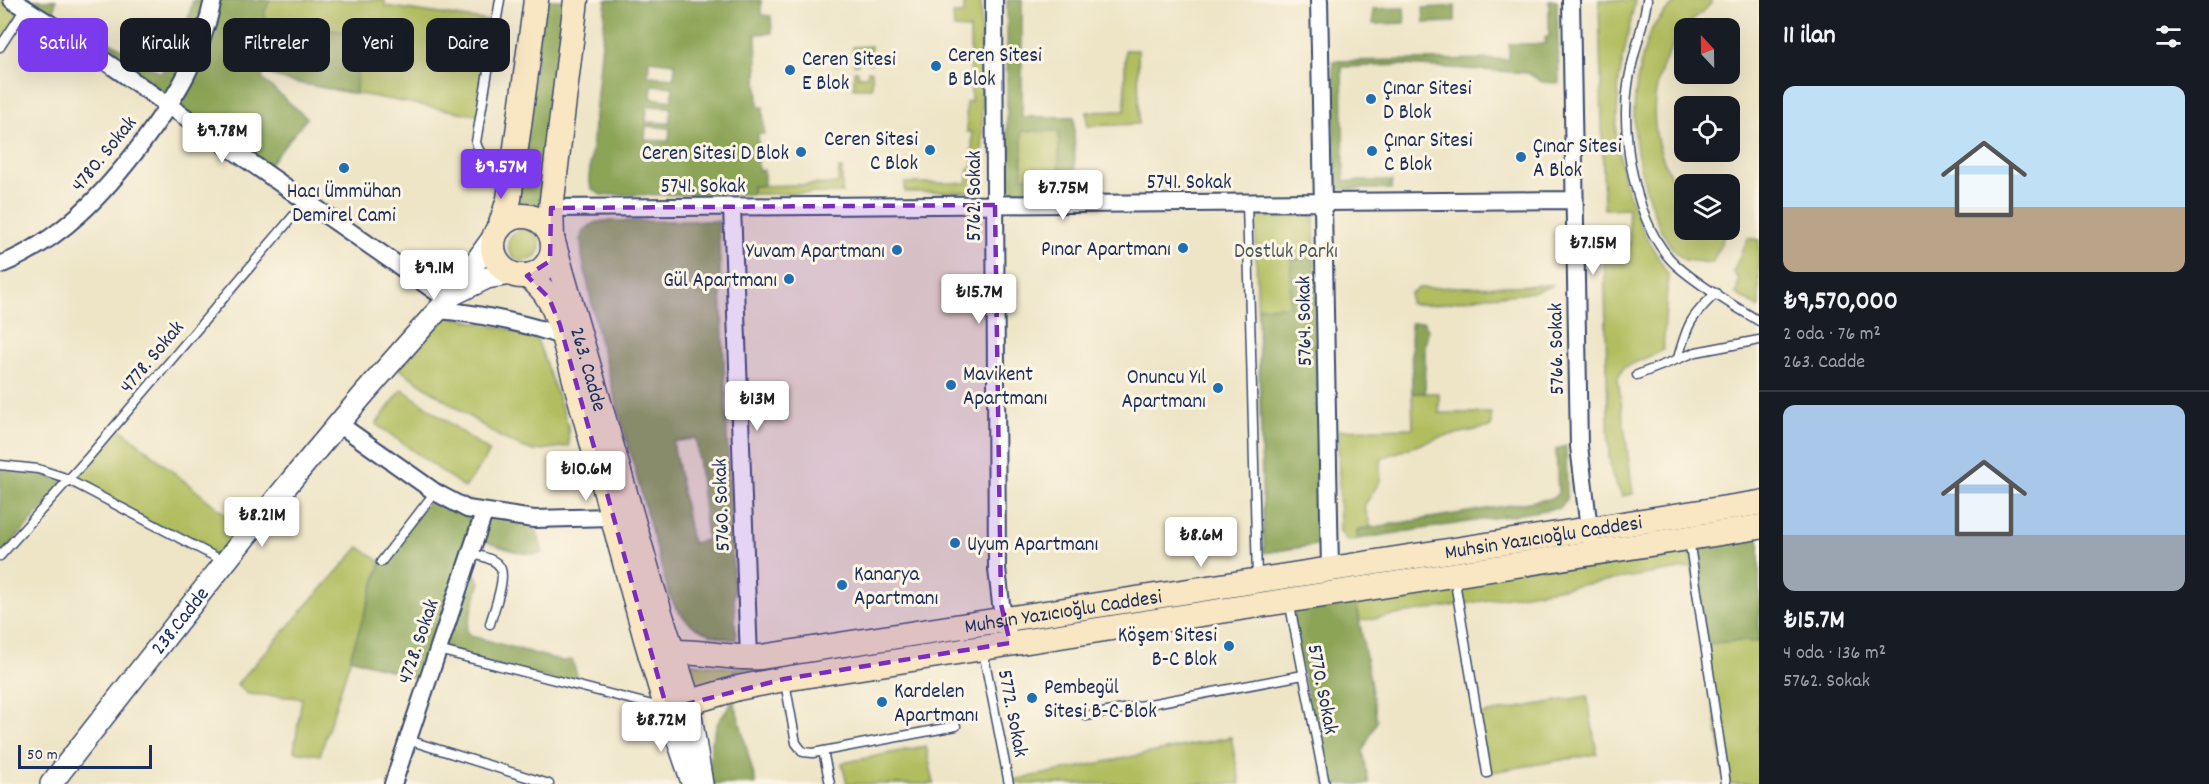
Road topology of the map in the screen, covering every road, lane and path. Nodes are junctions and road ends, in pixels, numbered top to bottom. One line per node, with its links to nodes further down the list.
1 (213, 0): 11 (street, 4780. Sokak)
2 (500, 0): 12 (lane)
3 (536, 0): 12 (main road)
4 (576, 0): 19 (main road, 263. Cadde)
5 (994, 0): 17 (street, 5762. Sokak)
6 (1319, 0): 16 (street, 5764. Sokak)
7 (1570, 0): 13 (street, 5766. Sokak)
8 (1648, 2): 24 (lane)
9 (19, 4): 10 (lane); 11 (street)
10 (0, 47)
11 (169, 106): 14 (street); 22 (street, 4780. Sokak)
12 (513, 169): 20 (main road)
13 (1574, 200): 16 (street, 5741. Sokak); 40 (street, 5766. Sokak)
14 (306, 201): 25 (street); 33 (lane, 4778. Sokak)
15 (1247, 202): 16 (street, 5741. Sokak); 17 (street, 5741. Sokak); 47 (lane)
16 (1323, 202): 45 (street, 5764. Sokak)
17 (995, 205): 18 (street, 5741. Sokak); 49 (street, 5762. Sokak)
18 (732, 207): 19 (street, 5741. Sokak); 55 (street, 5760. Sokak)
19 (551, 208): 21 (main road, 263. Cadde)
20 (497, 232): 21 (main road); 23 (main road); 25 (street, 238.Cadde)
21 (552, 240): 23 (main road); 54 (main road, 263. Cadde)
22 (0, 265)
23 (519, 275): 25 (street); 27 (main road)
24 (1716, 293): 26 (lane); 29 (lane)
25 (446, 302): 27 (street); 31 (street, 238.Cadde)
26 (1759, 321)
27 (563, 337): 37 (main road)
28 (1759, 340): 29 (lane)
29 (1678, 358): 30 (lane)
30 (1637, 375)
31 (339, 424): 34 (street); 43 (street, 238.Cadde)
32 (0, 465): 33 (lane)
33 (69, 480): 42 (lane, 4778. Sokak); 43 (lane)
34 (435, 492): 36 (street); 44 (lane)
35 (1759, 503): 40 (main road, Muhsin Yazıcıoğlu Caddesi)
36 (484, 513): 37 (street); 41 (street, 4728. Sokak)
37 (612, 517): 54 (main road)
38 (1759, 527): 39 (main road, Muhsin Yazıcıoğlu Caddesi)
39 (1689, 538): 40 (main road, Muhsin Yazıcıoğlu Caddesi); 72 (lane)
40 (1591, 541): 45 (main road, Muhsin Yazıcıoğlu Caddesi); 46 (main road, Muhsin Yazıcıoğlu Caddesi)
41 (470, 553): 50 (lane); 53 (street, 4728. Sokak)
42 (0, 556)
43 (225, 562): 64 (street, 238.Cadde)
44 (381, 562)
45 (1330, 569): 47 (main road, Muhsin Yazıcıoğlu Caddesi)
46 (1454, 574): 48 (main road, Muhsin Yazıcıoğlu Caddesi); 63 (lane)
47 (1257, 580): 49 (main road, Muhsin Yazıcıoğlu Caddesi)
48 (1289, 600): 51 (main road, Muhsin Yazıcıoğlu Caddesi); 56 (lane, 5770. Sokak)
49 (1004, 619): 51 (street, 5762. Sokak); 55 (main road, Muhsin Yazıcıoğlu Caddesi)
50 (490, 624)
51 (1011, 643): 52 (main road, Muhsin Yazıcıoğlu Caddesi)
52 (983, 648): 57 (main road, Muhsin Yazıcıoğlu Caddesi); 70 (lane, 5772. Sokak)
53 (438, 650): 58 (lane); 61 (street, 4728. Sokak)
54 (662, 653): 55 (main road, Muhsin Yazıcıoğlu Caddesi); 58 (main road)
55 (749, 658)
56 (1303, 675): 59 (lane); 71 (lane, 5770. Sokak)
57 (784, 679): 58 (main road, Muhsin Yazıcıoğlu Caddesi); 62 (lane)
58 (678, 706): 67 (street); 68 (street)
59 (1086, 716)
60 (956, 726): 62 (lane)
61 (408, 740): 65 (street, 4728. Sokak); 66 (lane)
62 (823, 751): 69 (lane)
63 (1487, 773)
64 (51, 784)
65 (393, 784)
66 (549, 784)
67 (693, 784)
68 (702, 784)
69 (830, 784)
70 (1009, 784)
71 (1325, 784)
72 (1726, 784)

